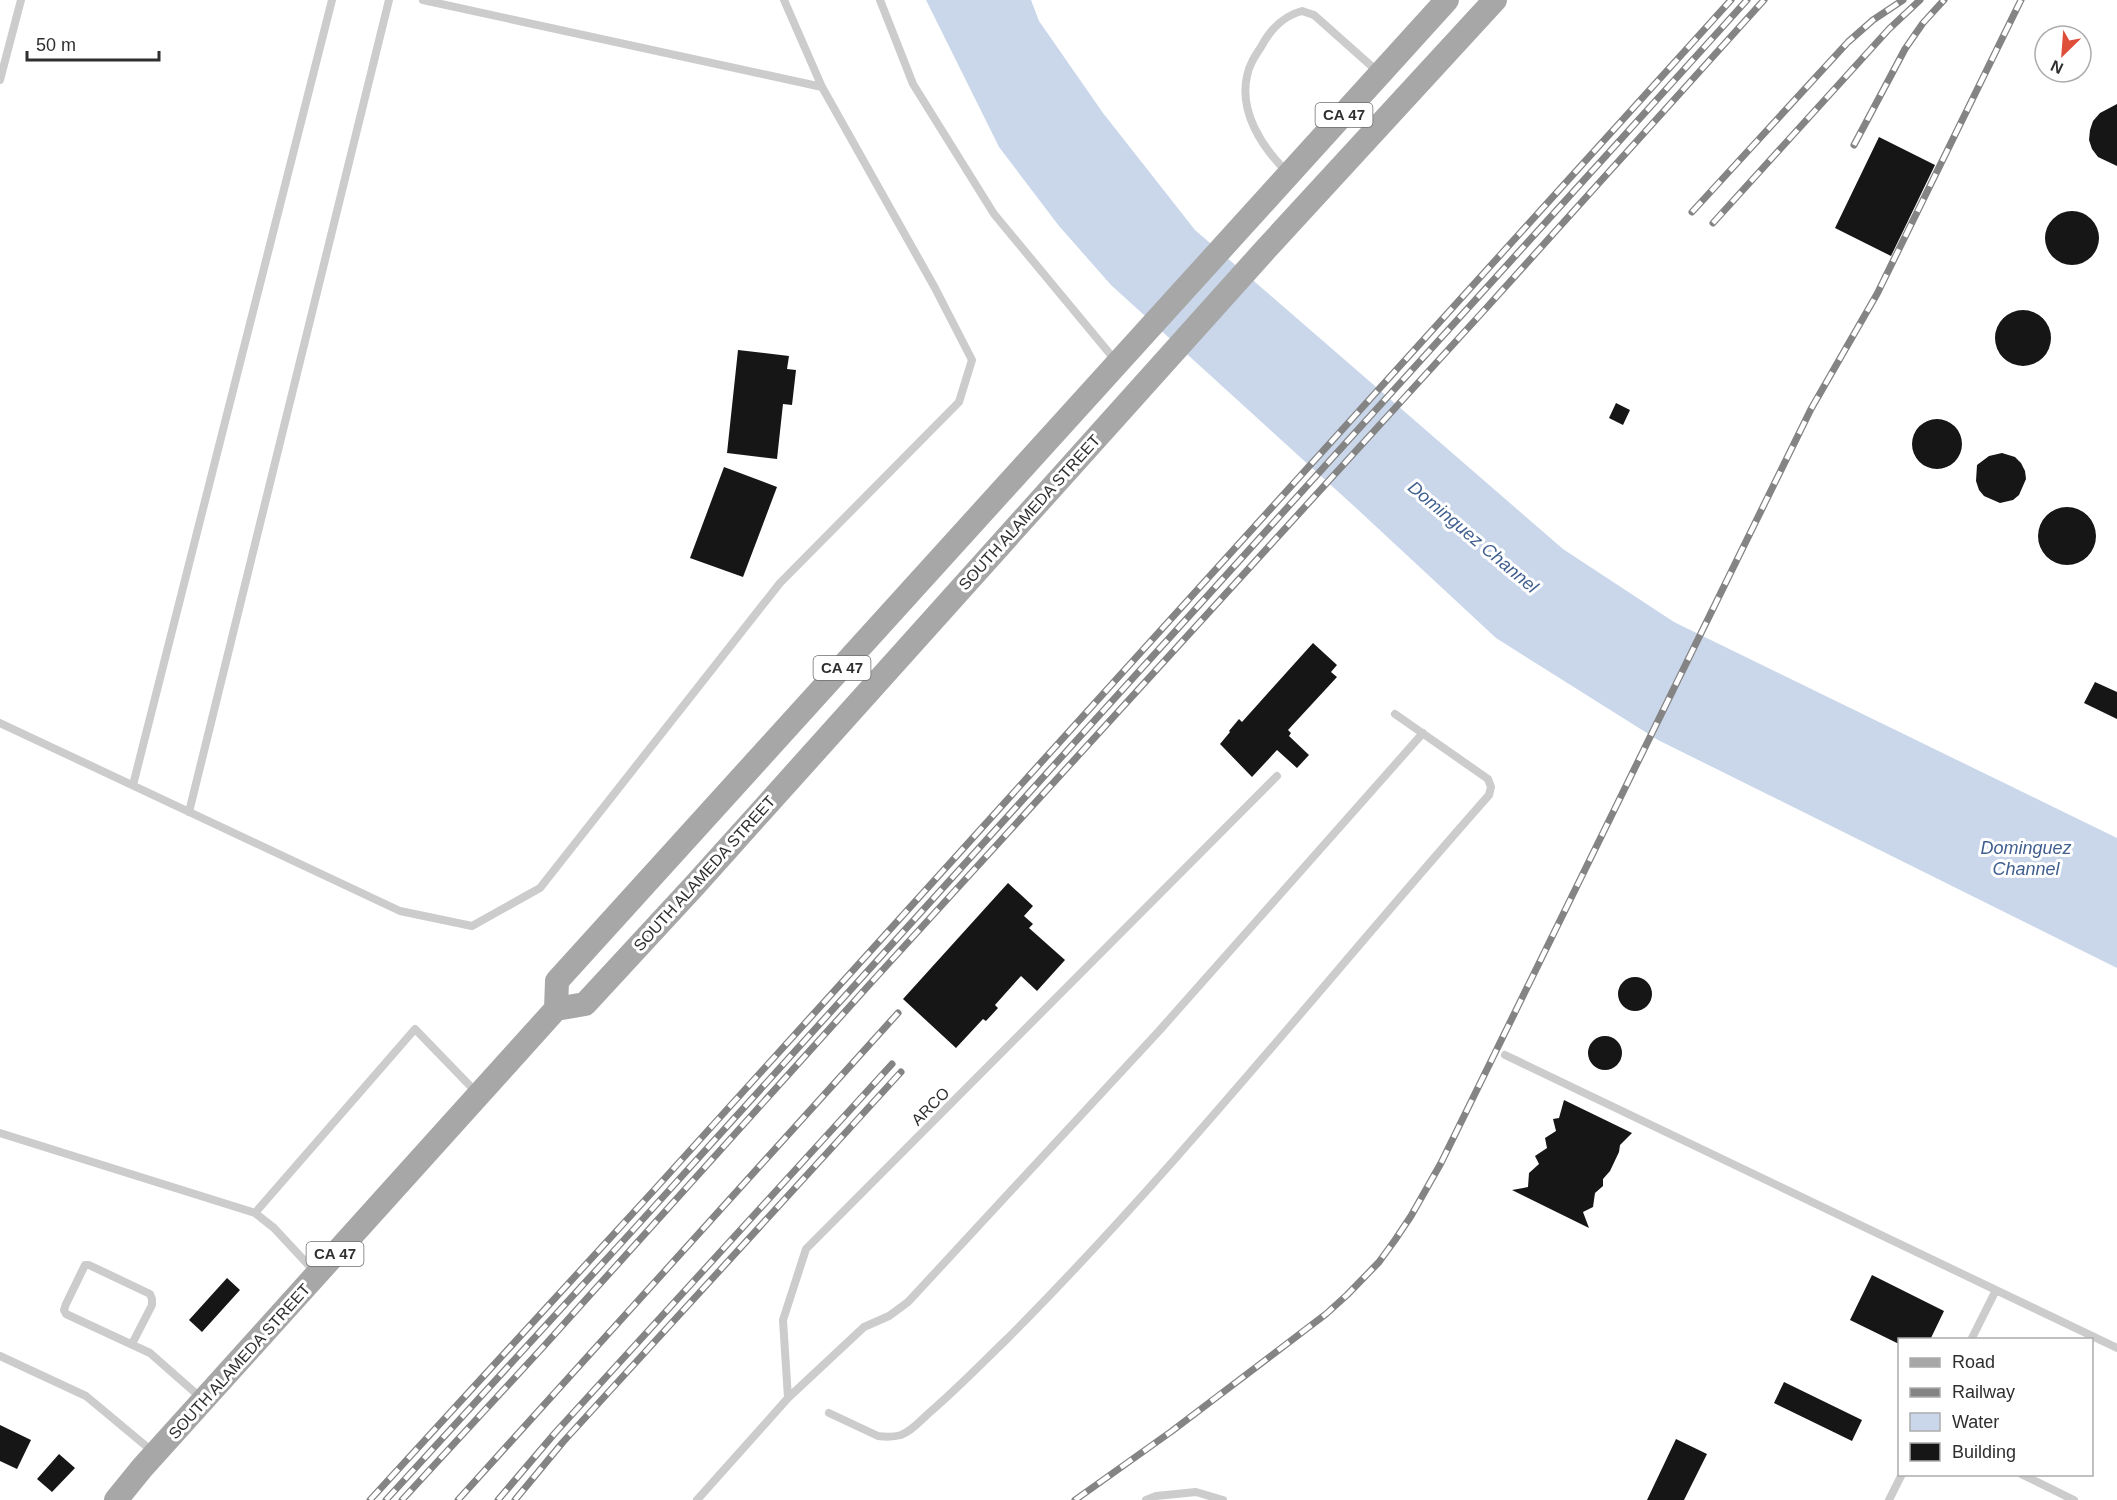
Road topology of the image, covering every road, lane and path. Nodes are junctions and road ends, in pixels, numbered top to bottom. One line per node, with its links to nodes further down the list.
1 (21, 0): 10 (lane)
2 (332, 0): 18 (lane)
3 (389, 0): 19 (lane)
4 (423, 0): 11 (lane)
5 (784, 0): 11 (lane)
6 (880, 0): 13 (lane)
7 (1448, 0): 9 (main road, SOUTH ALAMEDA STREET / CA 47)
8 (1487, 5): 20 (main road, SOUTH ALAMEDA STREET / CA 47)
9 (1380, 74): 12 (main road, SOUTH ALAMEDA STREET / CA 47); 12 (lane)
10 (0, 80)
11 (822, 87): 19 (lane)
12 (1289, 175): 13 (main road, SOUTH ALAMEDA STREET / CA 47)
13 (1122, 359): 20 (main road, SOUTH ALAMEDA STREET / CA 47)
14 (1395, 714): 16 (lane)
15 (0, 723): 18 (lane)
16 (1422, 733): 31 (lane); 33 (lane)
17 (1277, 777): 31 (lane, ARCO)
18 (133, 785): 19 (lane)
19 (189, 812)
20 (556, 1009): 22 (main road, SOUTH ALAMEDA STREET / CA 47)
21 (1505, 1055): 26 (lane)
22 (480, 1095): 24 (lane); 25 (main road, SOUTH ALAMEDA STREET / CA 47)
23 (0, 1133): 24 (lane)
24 (255, 1213): 25 (lane)
25 (317, 1274): 32 (main road, SOUTH ALAMEDA STREET / CA 47)
26 (1996, 1290): 27 (lane); 29 (lane)
27 (1972, 1338)
28 (132, 1344): 28 (lane); 32 (lane)
29 (2117, 1348)
30 (0, 1356): 34 (lane)
31 (788, 1398): 38 (lane)
32 (203, 1400): 34 (main road, SOUTH ALAMEDA STREET / CA 47)
33 (829, 1413)
34 (155, 1453): 37 (main road, SOUTH ALAMEDA STREET / CA 47)
35 (1901, 1476): 41 (lane)
36 (2025, 1476): 42 (lane)
37 (117, 1500)
38 (697, 1500)
39 (1146, 1500): 40 (lane)
40 (1223, 1500)
41 (1889, 1500)
42 (2074, 1500)

